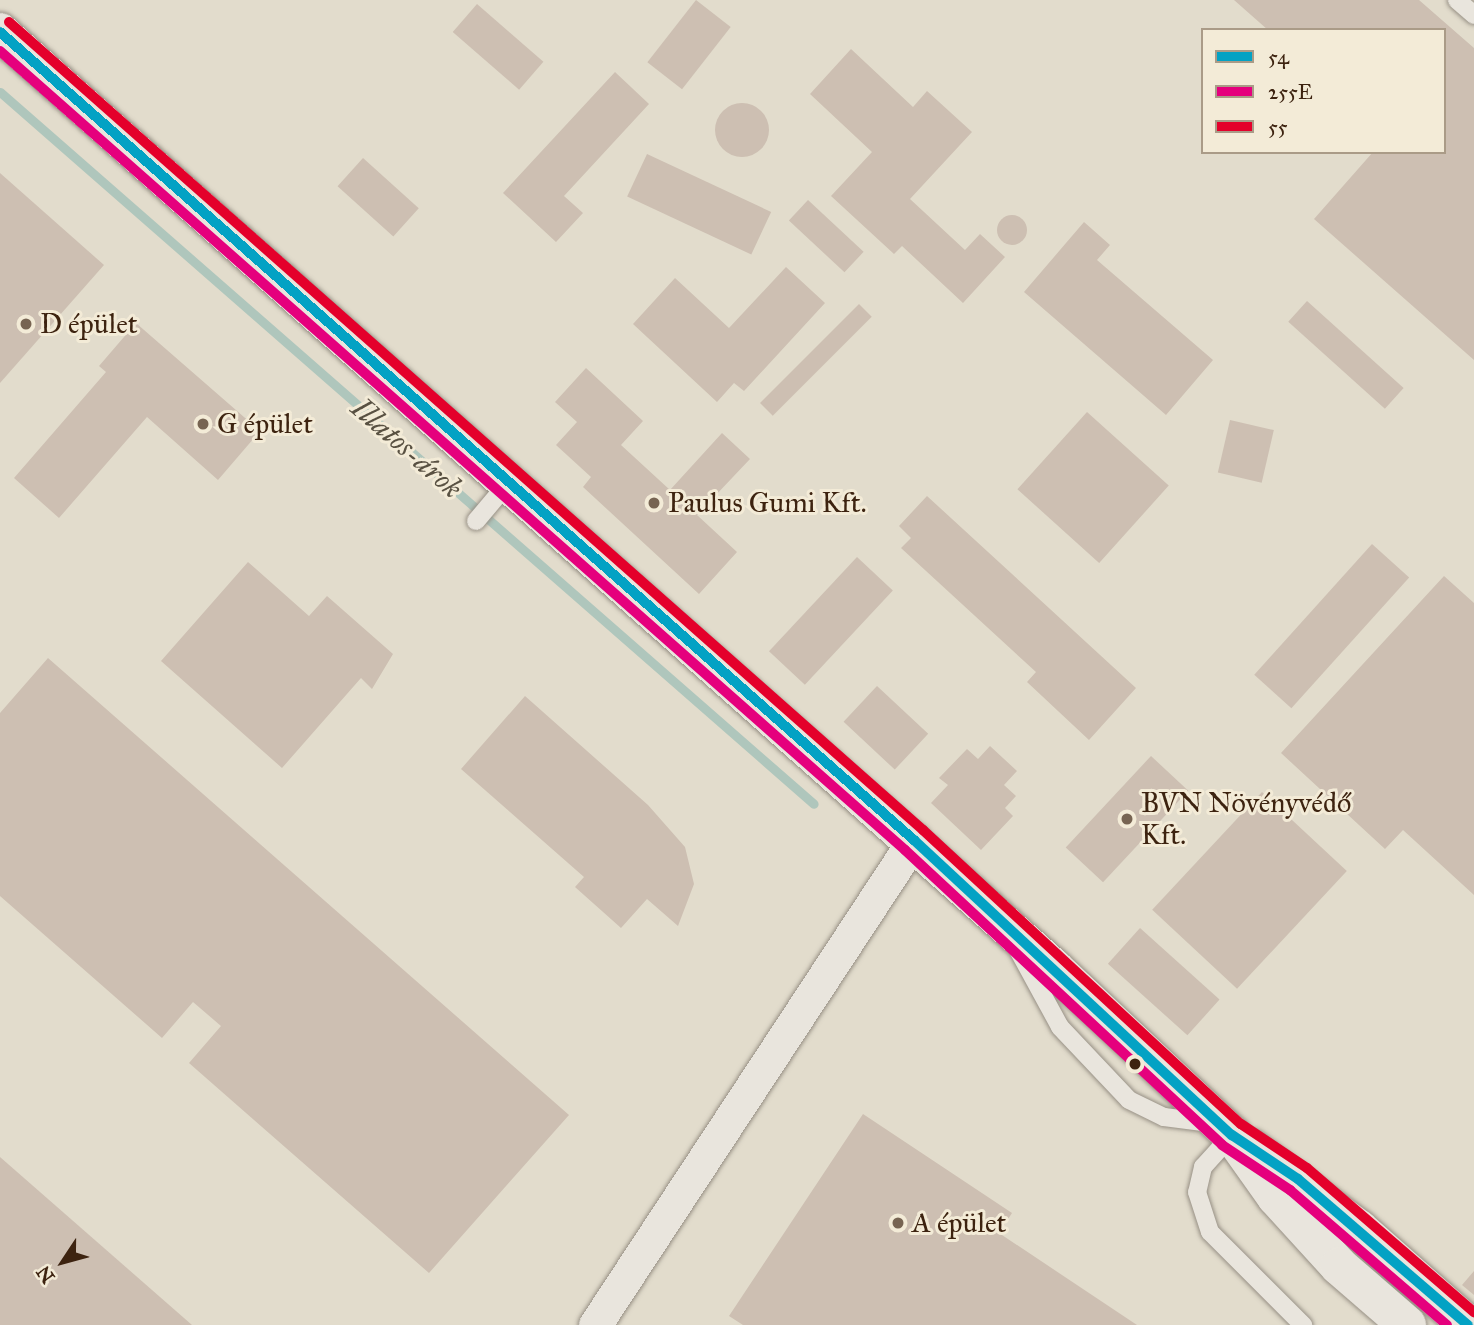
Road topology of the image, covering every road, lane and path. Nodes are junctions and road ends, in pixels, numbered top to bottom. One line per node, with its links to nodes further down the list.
1 (1457, 0): 2 (lane)
2 (1474, 15)
3 (0, 32): 4 (street)
4 (499, 493): 5 (lane); 6 (street)
5 (476, 521)
6 (914, 840): 7 (street); 8 (street)
7 (1227, 1130): 9 (lane); 10 (street); 11 (street)
8 (595, 1325)
9 (1303, 1325)
10 (1407, 1325)
11 (1468, 1325)

